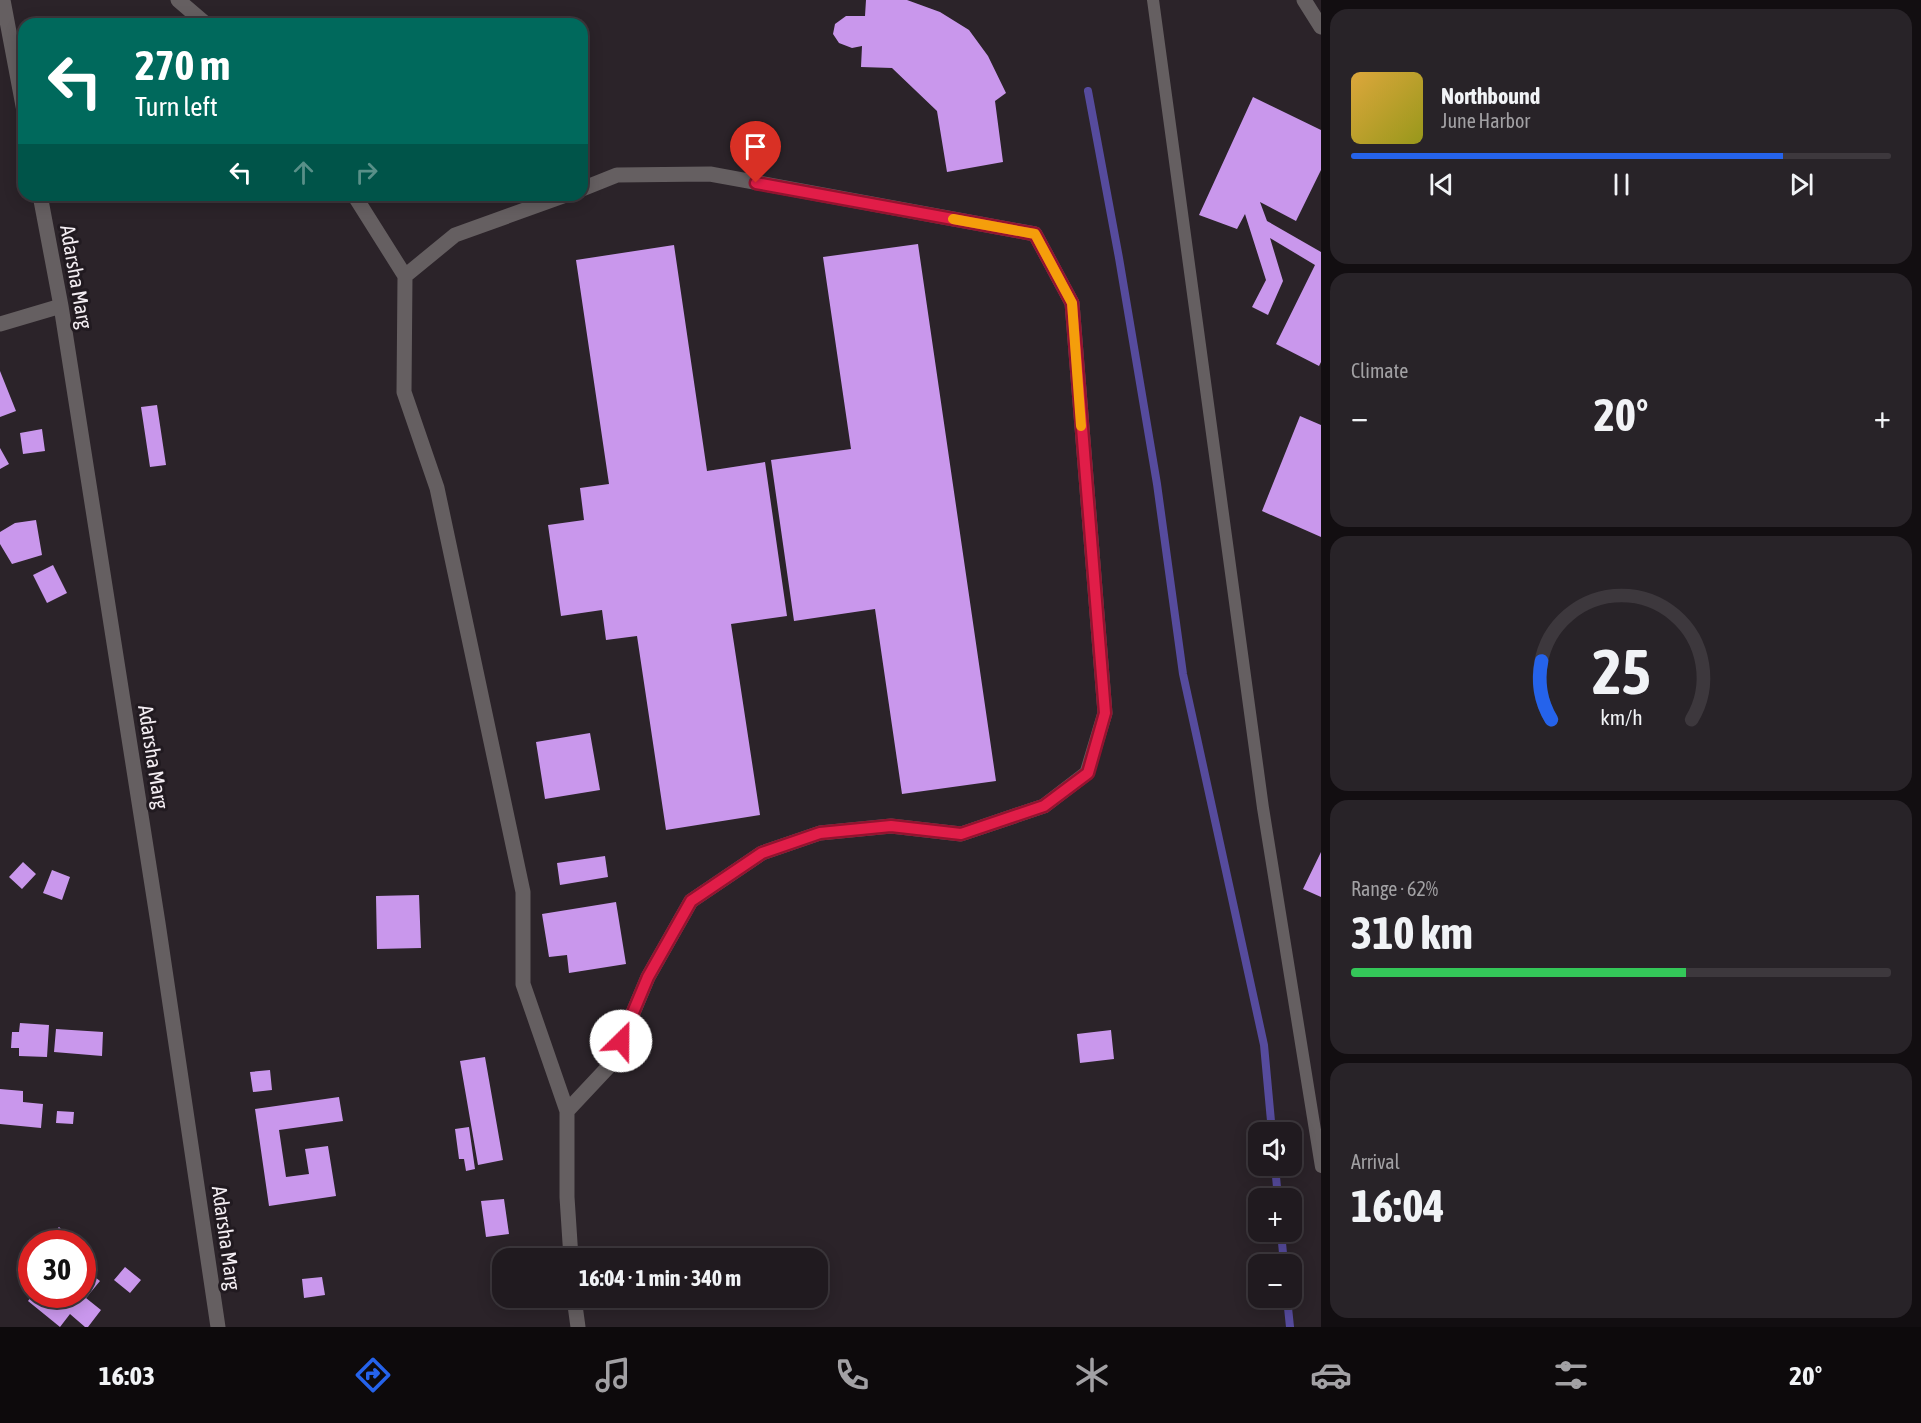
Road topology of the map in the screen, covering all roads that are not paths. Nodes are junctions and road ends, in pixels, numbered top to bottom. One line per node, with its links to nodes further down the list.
1 (3, 0): 7 (street)
2 (178, 0): 5 (street)
3 (1153, 0): 16 (lane)
4 (1304, 0): 6 (street)
5 (199, 18)
6 (1321, 27)
7 (18, 79)
8 (588, 187): 15 (street)
9 (41, 201): 13 (street, Adarsha Marg)
10 (358, 201): 12 (street)
11 (549, 201): 12 (street)
12 (405, 276): 15 (street)
13 (61, 306): 14 (street); 19 (street, Adarsha Marg)
14 (0, 324)
15 (567, 1111): 17 (street)
16 (1321, 1167)
17 (570, 1248)
18 (575, 1308): 20 (street)
19 (218, 1327)
20 (578, 1327)

